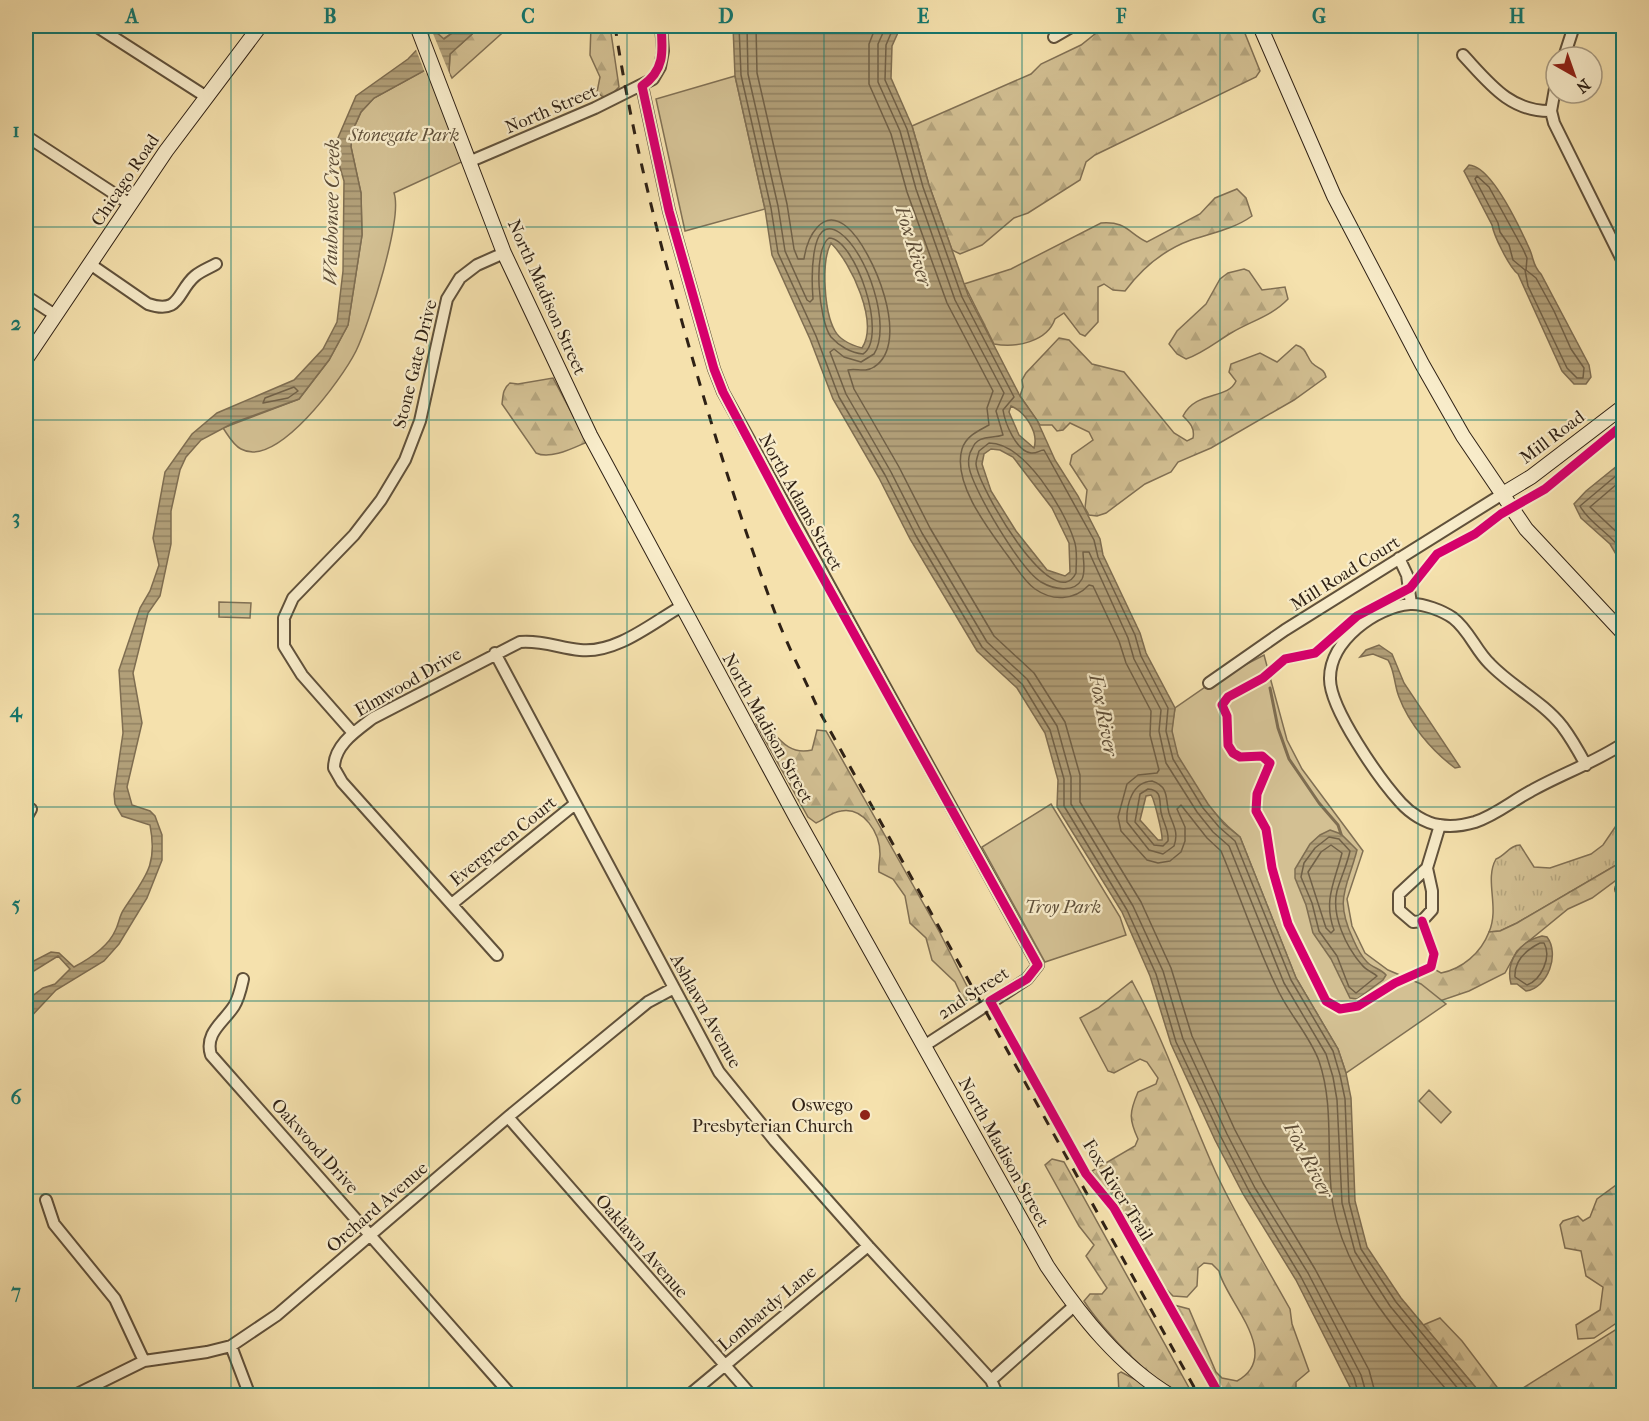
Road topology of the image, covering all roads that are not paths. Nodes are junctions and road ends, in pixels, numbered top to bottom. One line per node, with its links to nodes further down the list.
1 (96, 26): 12 (street)
2 (260, 26): 12 (street, Chicago Road)
3 (417, 26): 16 (street, North Madison Street)
4 (660, 26): 11 (street)
5 (1073, 26): 8 (street)
6 (1260, 26): 26 (street)
7 (1574, 26): 9 (street)
8 (1054, 37)
9 (1568, 45)
10 (1463, 55): 14 (street)
11 (642, 86): 16 (street, North Street); 41 (street, North Adams Street)
12 (205, 96): 17 (street, Chicago Road)
13 (1552, 105): 14 (street)
14 (1551, 111): 21 (street)
15 (26, 136): 17 (street)
16 (471, 161): 18 (street, North Madison Street)
17 (130, 204): 19 (street, Chicago Road)
18 (504, 253): 29 (street, North Madison Street); 33 (street, Stone Gate Drive)
19 (90, 264): 20 (street); 23 (street, Chicago Road)
20 (216, 264)
21 (1623, 264)
22 (26, 296): 23 (street)
23 (55, 315): 24 (street, Chicago Road)
24 (26, 359)
25 (1623, 406): 26 (street, Mill Road)
26 (1501, 495): 27 (street, Mill Road Court); 30 (street)
27 (1399, 558): 28 (street); 32 (street, Mill Road Court)
28 (1412, 604): 35 (street); 37 (street)
29 (682, 606): 31 (street, Elmwood Drive); 44 (street, North Madison Street)
30 (1623, 634)
31 (495, 653): 33 (street, Elmwood Drive); 36 (street, Ashlawn Avenue)
32 (1209, 683)
33 (353, 733): 39 (street, Elmwood Drive)
34 (1623, 743): 35 (street)
35 (1586, 765): 37 (street)
36 (575, 804): 39 (street, Evergreen Court); 43 (street, Ashlawn Avenue)
37 (1440, 825): 38 (street)
38 (1427, 868): 38 (street)
39 (453, 903): 40 (street, Elmwood Drive)
40 (497, 955)
41 (1038, 965): 44 (street, 2nd Street)
42 (243, 979): 47 (street, Oakwood Drive)
43 (674, 988): 45 (street, Orchard Avenue); 48 (street, Ashlawn Avenue)
44 (924, 1046): 49 (street, North Madison Street)
45 (508, 1117): 47 (street, Orchard Avenue); 52 (street, Oaklawn Avenue)
46 (46, 1200): 51 (street)
47 (371, 1233): 50 (street, Orchard Avenue); 56 (street, Oakwood Drive)
48 (868, 1246): 52 (street, Lombardy Lane); 53 (street, Ashlawn Avenue)
49 (1074, 1306): 53 (street); 60 (street, North Madison Street)
50 (231, 1346): 51 (street, Orchard Avenue); 55 (street)
51 (144, 1361): 54 (street, Orchard Avenue)
52 (725, 1364): 57 (street, Lombardy Lane); 58 (street, Oaklawn Avenue)
53 (991, 1380): 59 (street, Ashlawn Avenue)
54 (73, 1395)
55 (250, 1395)
56 (512, 1395)
57 (688, 1395)
58 (753, 1395)
59 (998, 1395)
60 (1171, 1395)

